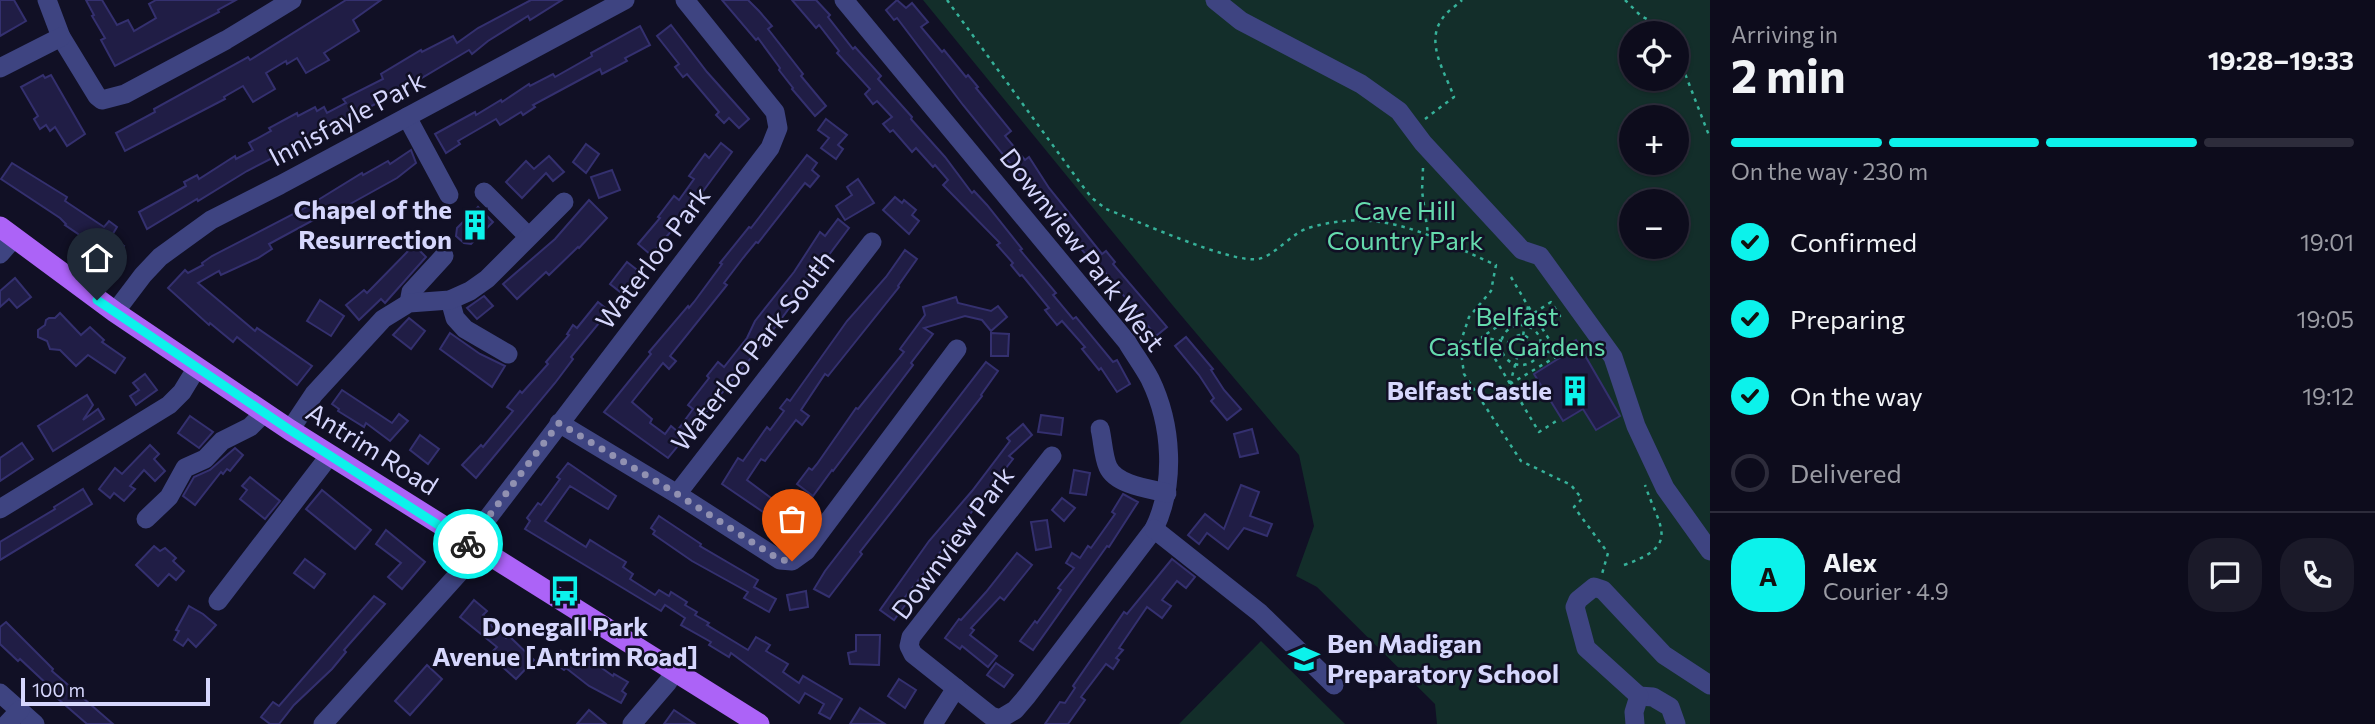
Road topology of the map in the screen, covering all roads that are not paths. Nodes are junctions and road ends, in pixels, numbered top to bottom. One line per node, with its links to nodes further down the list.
1 (47, 0): 7 (street)
2 (292, 0): 7 (street)
3 (625, 0): 9 (street, Innisfayle Park)
4 (685, 0): 24 (street, Waterloo Park)
5 (844, 0): 29 (street, Downview Park West)
6 (1216, 0): 35 (street)
7 (61, 37): 8 (street)
8 (0, 68)
9 (407, 117): 11 (street); 19 (street, Innisfayle Park)
10 (484, 191): 13 (street)
11 (449, 195)
12 (564, 202): 13 (street)
13 (528, 236): 17 (street)
14 (4, 240): 19 (main road, Antrim Road)
15 (872, 242): 30 (street, Waterloo Park South)
16 (444, 256): 18 (street)
17 (450, 300): 18 (street); 20 (street)
18 (409, 303): 26 (street)
19 (114, 312): 22 (main road, Antrim Road)
20 (499, 344)
21 (957, 349): 30 (street)
22 (196, 369): 23 (main road, Antrim Road); 31 (street)
23 (264, 413): 26 (main road, Antrim Road); 32 (street)
24 (559, 423): 30 (street); 34 (street, Waterloo Park)
25 (1100, 429): 29 (street)
26 (290, 430): 27 (main road, Antrim Road)
27 (330, 455): 34 (main road, Antrim Road); 36 (street)
28 (1052, 456): 40 (street, Downview Park)
29 (1167, 493): 33 (street, Downview Park West)
30 (677, 494)
31 (0, 509)
32 (146, 519)
33 (1154, 529): 38 (street); 43 (street, Downview Park West)
34 (472, 546): 37 (main road, Antrim Road); 46 (street, Waterloo Park)
35 (1710, 551)
36 (218, 601)
37 (674, 671): 47 (street); 48 (main road, Antrim Road)
38 (1334, 685)
39 (1710, 685): 42 (street)
40 (956, 688): 43 (street, Downview Park); 49 (street)
41 (0, 693): 44 (street)
42 (1639, 696): 50 (street); 51 (street)
43 (991, 716)
44 (13, 717): 45 (street)
45 (35, 724)
46 (323, 724)
47 (632, 724)
48 (759, 724)
49 (933, 724)
50 (1635, 724)
51 (1676, 724)

